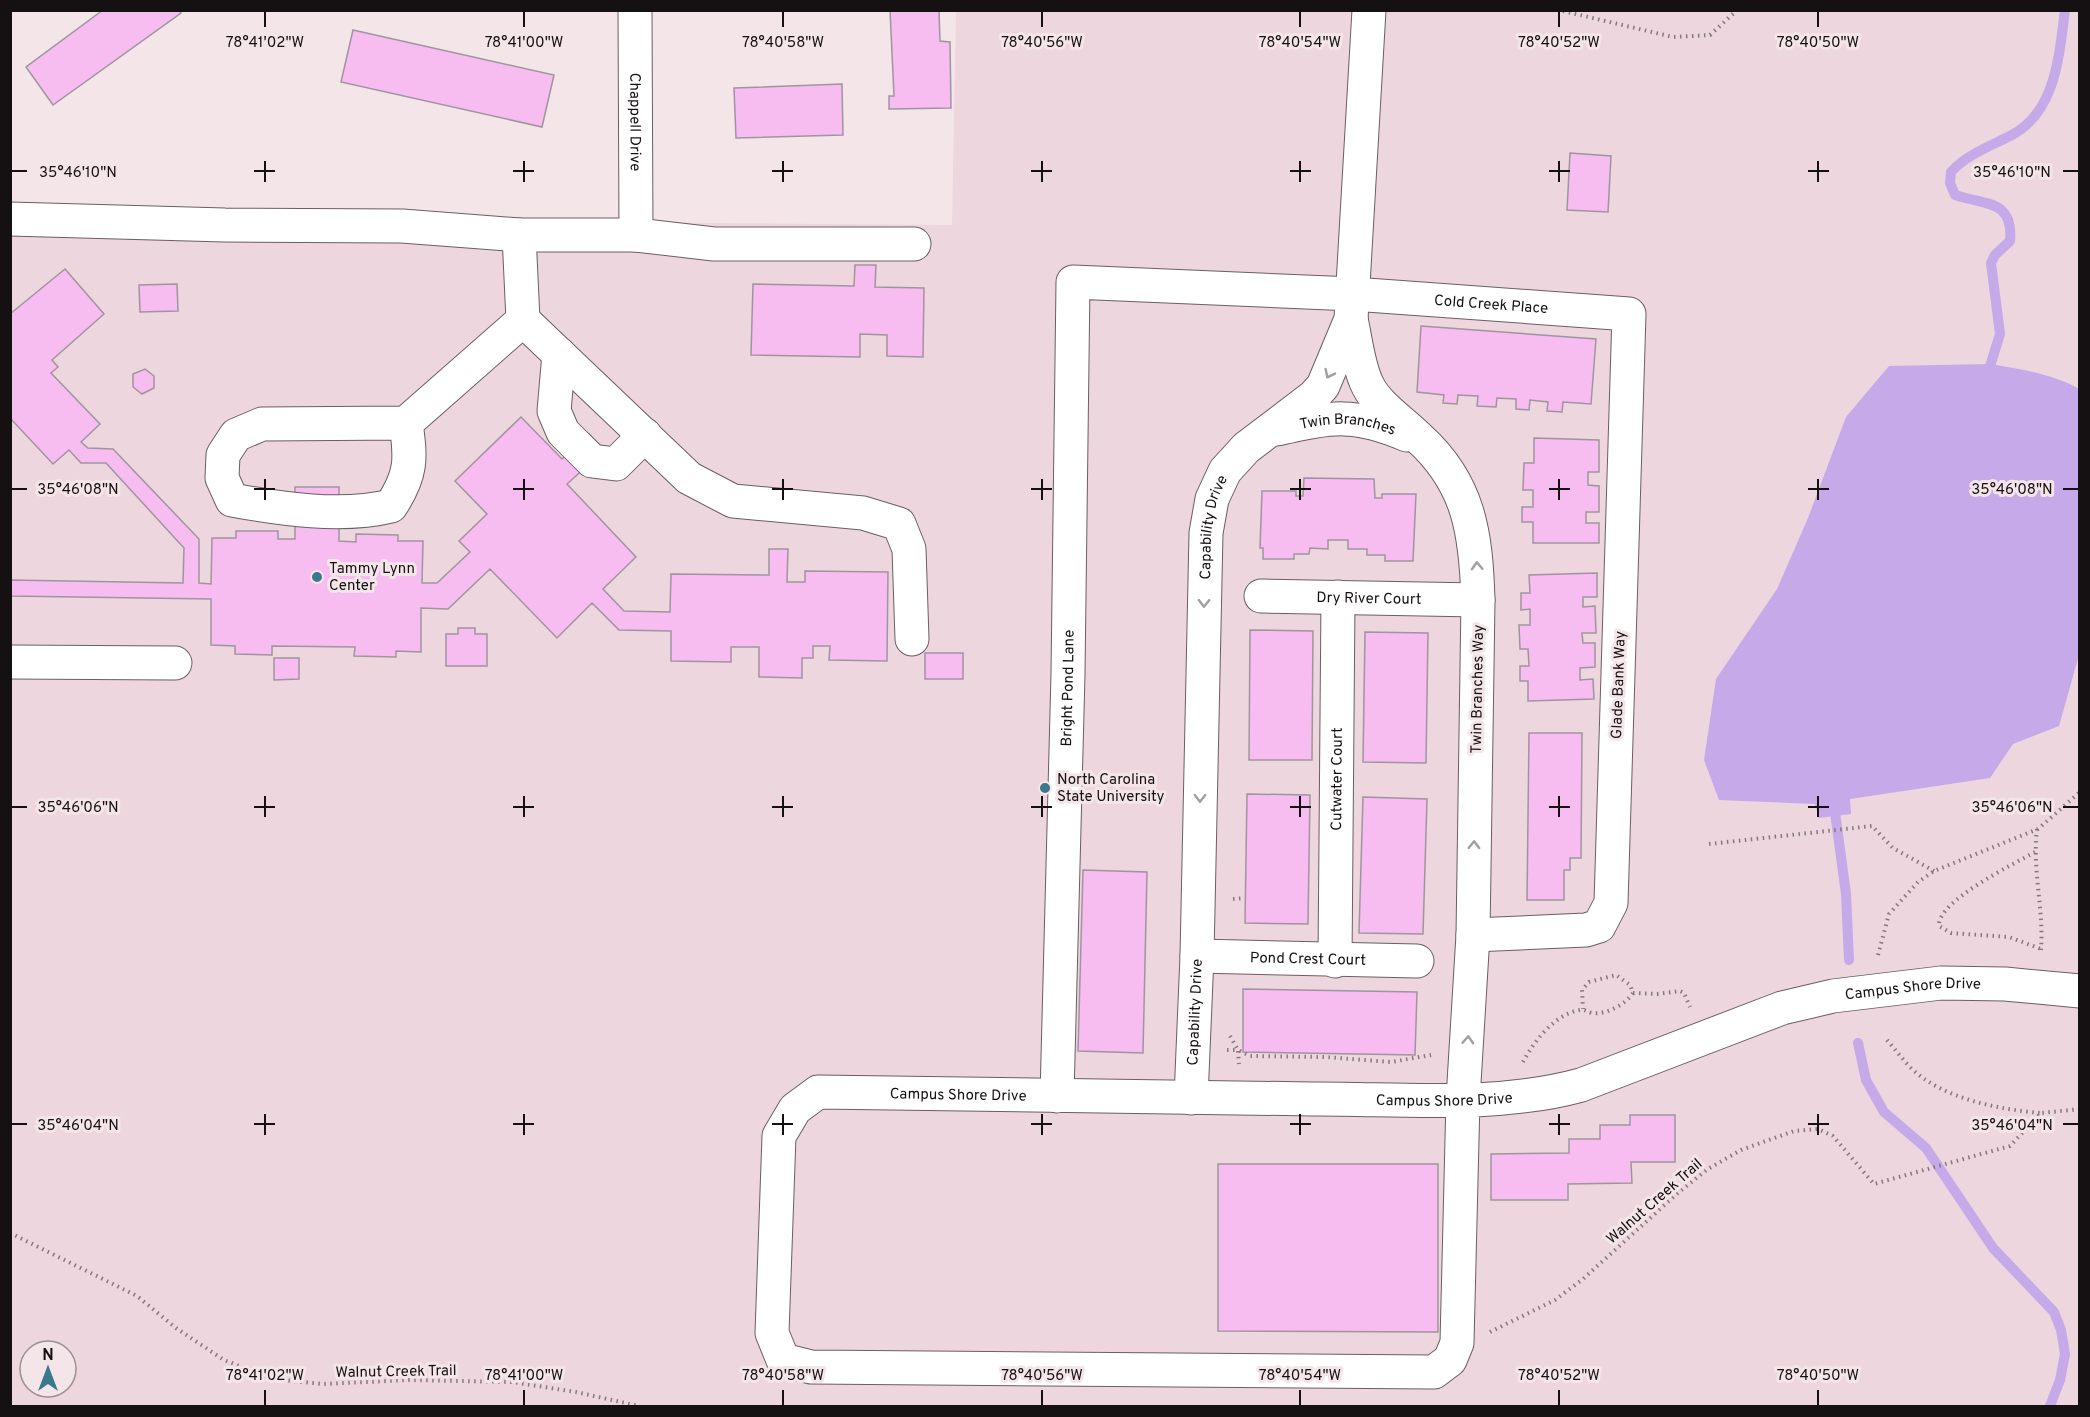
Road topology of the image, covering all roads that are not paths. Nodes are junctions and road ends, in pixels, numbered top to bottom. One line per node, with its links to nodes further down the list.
1 (635, 10): 5 (street, Chappell Drive)
2 (1369, 10): 8 (street, Capability Drive)
3 (10, 219): 4 (street)
4 (519, 235): 5 (street); 10 (street)
5 (636, 235): 6 (street)
6 (915, 244)
7 (1073, 282): 8 (street, Cold Creek Place); 27 (street, Bright Pond Lane)
8 (1352, 307): 9 (street, Cold Creek Place); 13 (street, Capability Drive, one-way to 13); 15 (street, Twin Branches Way)
9 (1629, 314): 22 (street, Glade Bank Way)
10 (523, 320): 11 (street); 12 (street)
11 (559, 354): 14 (street); 14 (street)
12 (406, 423): 12 (street)
13 (1271, 430): 15 (street, Twin Branches); 23 (street, Capability Drive, one-way to 23)
14 (645, 435): 19 (street)
15 (1423, 441): 18 (street, Twin Branches Way, one-way to 15)
16 (1261, 596): 17 (street, Dry River Court)
17 (1338, 597): 18 (street, Dry River Court); 24 (street, Cutwater Court)
18 (1478, 600): 22 (street, Twin Branches Way, one-way to 18)
19 (912, 639)
20 (10, 662): 21 (street)
21 (176, 663)
22 (1473, 935): 29 (street, Twin Branches Way, one-way to 22)
23 (1197, 956): 24 (street, Pond Crest Court); 28 (street, Capability Drive)
24 (1335, 961): 25 (street, Pond Crest Court)
25 (1417, 961)
26 (2079, 991): 29 (street, Campus Shore Drive)
27 (1057, 1096): 28 (street, Campus Shore Drive); 30 (street, Campus Shore Drive)
28 (1191, 1098): 29 (street, Campus Shore Drive)
29 (1463, 1099): 30 (street, Twin Branches Way)
30 (795, 1109)

